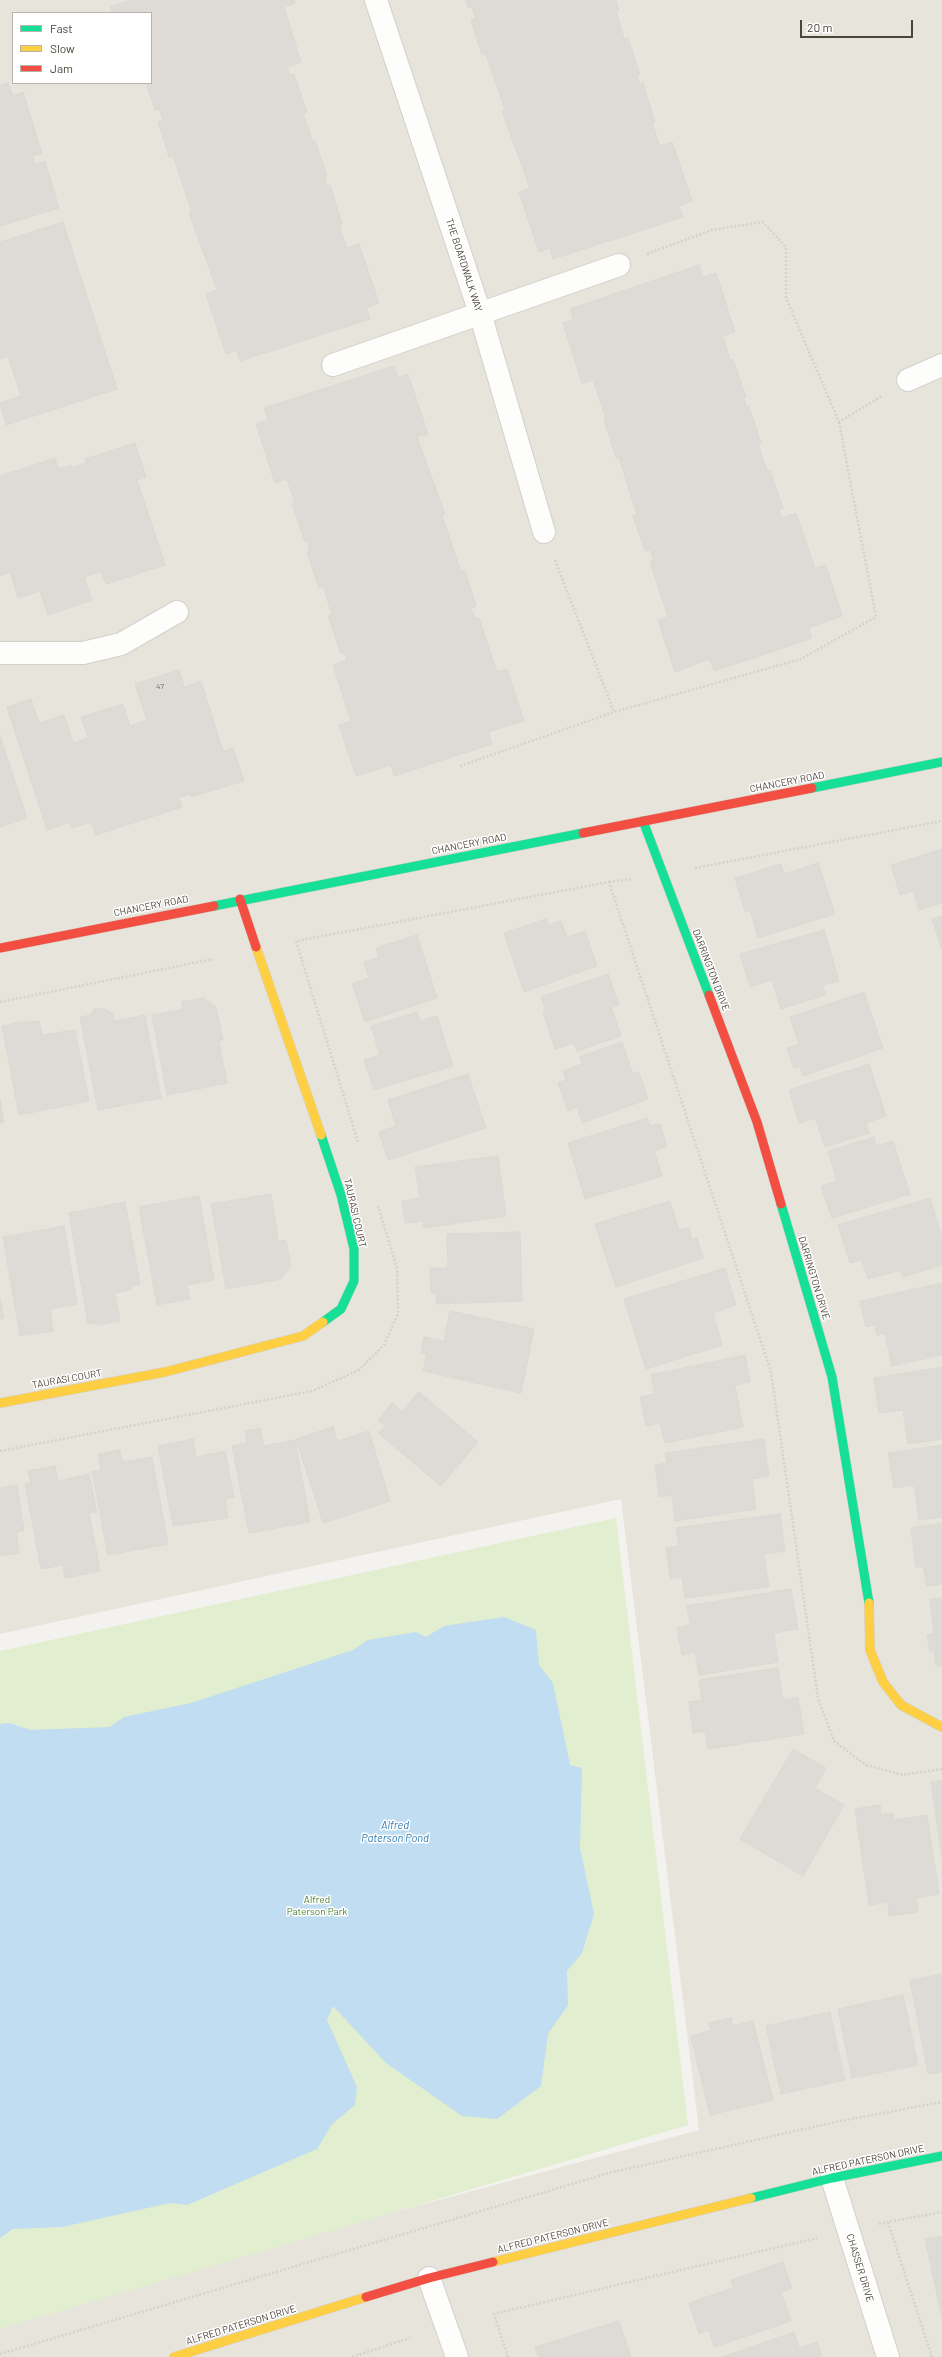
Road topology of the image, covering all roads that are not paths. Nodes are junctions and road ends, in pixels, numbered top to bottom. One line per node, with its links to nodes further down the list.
1 (376, 0): 3 (street, THE BOARDWALK WAY)
2 (619, 265): 3 (street)
3 (480, 314): 4 (street); 7 (street, THE BOARDWALK WAY)
4 (333, 365)
5 (942, 365): 6 (street)
6 (908, 380)
7 (544, 532)
8 (178, 612): 9 (street)
9 (0, 653)
10 (942, 762): 11 (street, CHANCERY ROAD)
11 (643, 822): 12 (street, CHANCERY ROAD); 15 (street, DARRINGTON DRIVE)
12 (240, 899): 13 (street, CHANCERY ROAD); 14 (street, TAURASI COURT)
13 (0, 948)
14 (0, 1402)
15 (942, 1727)
16 (942, 2156): 17 (street, ALFRED PATERSON DRIVE)
17 (832, 2178): 18 (street, ALFRED PATERSON DRIVE); 21 (street, CHASSER DRIVE)
18 (429, 2278): 19 (street, ALFRED PATERSON DRIVE); 20 (street)
19 (174, 2357)
20 (456, 2357)
21 (888, 2357)

